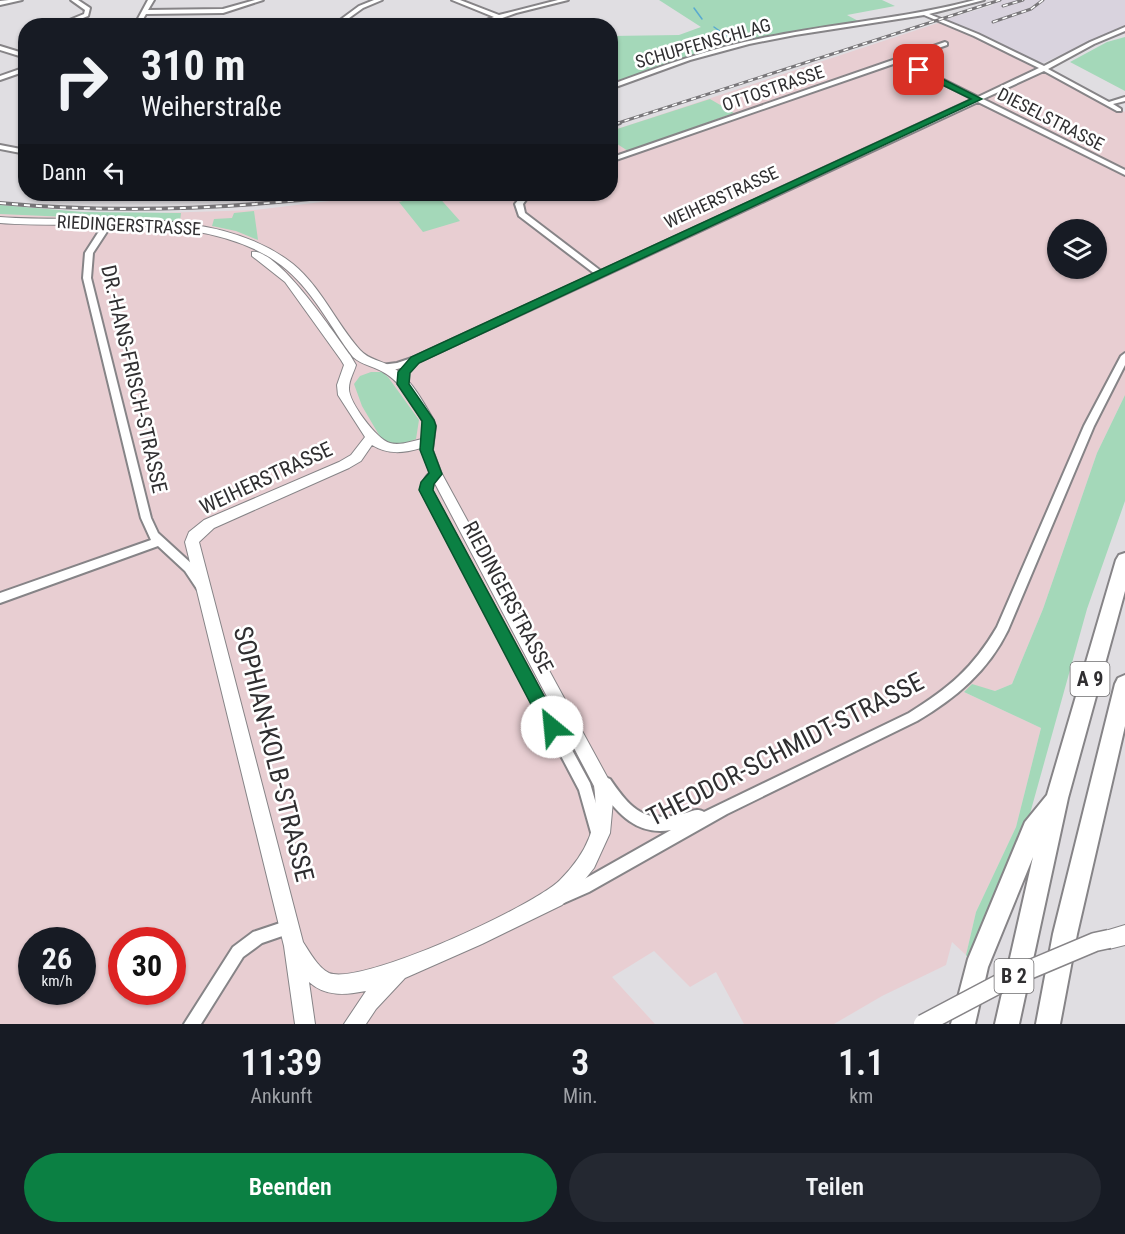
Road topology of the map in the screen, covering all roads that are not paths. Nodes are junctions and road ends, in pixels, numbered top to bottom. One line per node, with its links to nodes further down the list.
1 (19, 0): 9 (street)
2 (74, 0): 13 (street)
3 (152, 0): 10 (street)
4 (260, 0): 10 (street)
5 (379, 0): 15 (street)
6 (455, 0): 12 (street)
7 (565, 0): 12 (street)
8 (981, 0): 11 (street, SCHUPFENSCHLAG)
9 (0, 3)
10 (143, 12): 14 (street)
11 (926, 15): 23 (street); 26 (street, SCHUPFENSCHLAG)
12 (498, 17)
13 (82, 18)
14 (140, 18)
15 (345, 18)
16 (1125, 28): 18 (street, WEIHERSTRASSE)
17 (1125, 34): 18 (street)
18 (1097, 40): 23 (street, WEIHERSTRASSE)
19 (945, 44): 22 (street, OTTOSTRASSE)
20 (0, 48): 21 (street)
21 (18, 54)
22 (899, 60): 27 (street, DIESELSTRASSE); 35 (street, OTTOSTRASSE)
23 (1043, 69): 27 (street, WEIHERSTRASSE); 29 (street)
24 (18, 72): 25 (street)
25 (0, 78)
26 (618, 84)
27 (978, 99): 36 (street, DIESELSTRASSE); 41 (street, WEIHERSTRASSE)
28 (1125, 99): 29 (street)
29 (1108, 104): 30 (street)
30 (1119, 110)
31 (18, 146): 33 (street)
32 (0, 147): 33 (street)
33 (10, 148): 34 (street)
34 (18, 150)
35 (618, 157)
36 (1125, 173)
37 (521, 201): 41 (street)
38 (0, 220): 39 (main road, RIEDINGERSTRASSE)
39 (16, 221): 40 (main road, RIEDINGERSTRASSE); 43 (main road, RIEDINGERSTRASSE)
40 (106, 226): 42 (main road, RIEDINGERSTRASSE); 53 (street, DR.-HANS-FRISCH-STRASSE)
41 (600, 274): 46 (street, WEIHERSTRASSE)
42 (309, 306): 43 (main road); 48 (main road, RIEDINGERSTRASSE)
43 (327, 314): 44 (main road, RIEDINGERSTRASSE)
44 (358, 355): 46 (street); 47 (main road, RIEDINGERSTRASSE)
45 (1125, 356): 60 (street, THEODOR-SCHMIDT-STRASSE)
46 (415, 360): 47 (street); 49 (street)
47 (379, 366): 48 (main road); 49 (main road, RIEDINGERSTRASSE)
48 (348, 375): 51 (main road, RIEDINGERSTRASSE)
49 (403, 384): 50 (main road, RIEDINGERSTRASSE)
50 (428, 437): 51 (main road); 52 (main road, RIEDINGERSTRASSE)
51 (370, 439): 55 (main road, WEIHERSTRASSE)
52 (436, 474): 58 (main road, RIEDINGERSTRASSE); 61 (street, RIEDINGERSTRASSE)
53 (160, 542): 55 (street); 56 (street)
54 (1125, 560): 59 (highway, A 9)
55 (206, 594): 63 (main road, SOPHIAN-KOLB-STRASSE)
56 (0, 598)
57 (1125, 684): 72 (highway, A 9)
58 (597, 772): 60 (street); 61 (main road, RIEDINGERSTRASSE)
59 (1057, 798): 70 (highway); 71 (highway, A 9)
60 (722, 809): 62 (street, THEODOR-SCHMIDT-STRASSE)
61 (599, 842): 62 (main road, RIEDINGERSTRASSE)
62 (555, 898): 65 (main road, THEODOR-SCHMIDT-STRASSE)
63 (291, 937): 65 (main road); 66 (street); 67 (main road, SOPHIAN-KOLB-STRASSE)
64 (1117, 937): 69 (main road, B 2, bridge)
65 (398, 971): 68 (main road)
66 (192, 1024)
67 (305, 1024)
68 (354, 1024)
69 (923, 1024)
70 (963, 1024)
71 (1007, 1024)
72 (1048, 1024)

